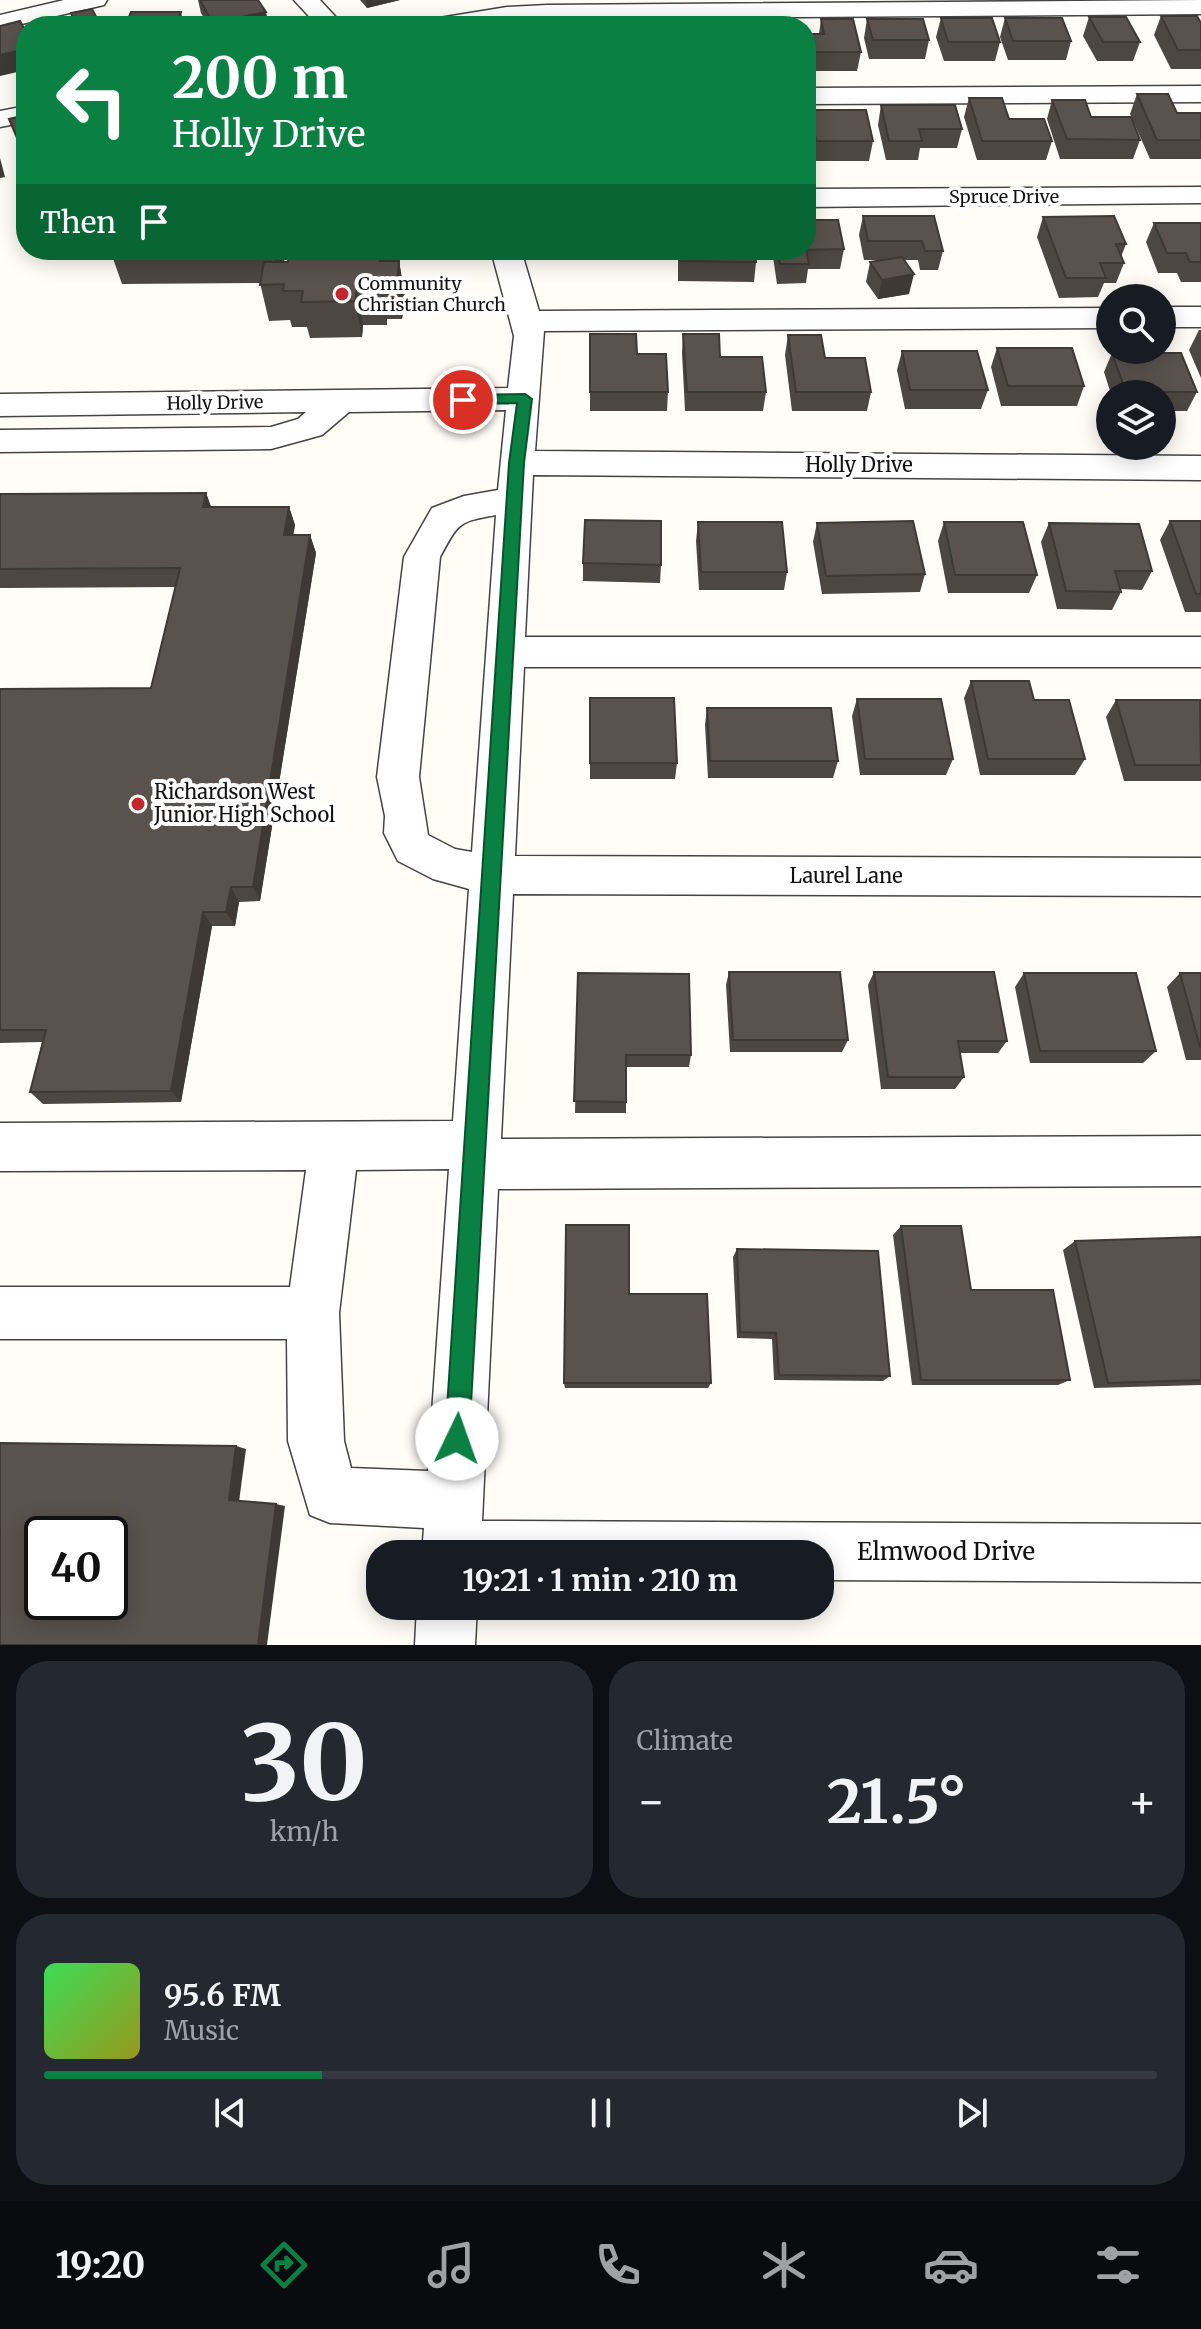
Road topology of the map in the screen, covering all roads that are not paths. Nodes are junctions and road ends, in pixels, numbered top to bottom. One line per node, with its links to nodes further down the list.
1 (95, 0): 4 (street)
2 (306, 0): 5 (street)
3 (1201, 7): 6 (street)
4 (26, 16)
5 (322, 16)
6 (495, 16)
7 (1201, 94): 8 (street)
8 (816, 96)
9 (1201, 195): 10 (street, Spruce Drive)
10 (816, 198)
11 (509, 260): 15 (street)
12 (1176, 317): 13 (street)
13 (1201, 317)
14 (1096, 318): 15 (street)
15 (528, 321): 16 (street)
16 (525, 399): 17 (street, Holly Drive); 21 (street)
17 (340, 402): 18 (street, Holly Drive); 19 (street)
18 (0, 405)
19 (0, 441)
20 (1201, 468): 21 (street, Holly Drive)
21 (516, 482): 22 (street); 24 (street, Holly Drive)
22 (506, 652): 23 (street); 24 (street)
23 (1201, 652)
24 (491, 875): 25 (street, Laurel Lane); 28 (street)
25 (1201, 877)
26 (334, 1145): 27 (street); 28 (street); 31 (street)
27 (0, 1147)
28 (474, 1154): 29 (street); 33 (street)
29 (1201, 1161)
30 (0, 1313): 31 (street)
31 (313, 1313): 32 (street, Elmwood Drive)
32 (424, 1540)
33 (452, 1540)
34 (834, 1553): 35 (street, Elmwood Drive)
35 (1201, 1553)
36 (447, 1620): 37 (street)
37 (445, 1645)

